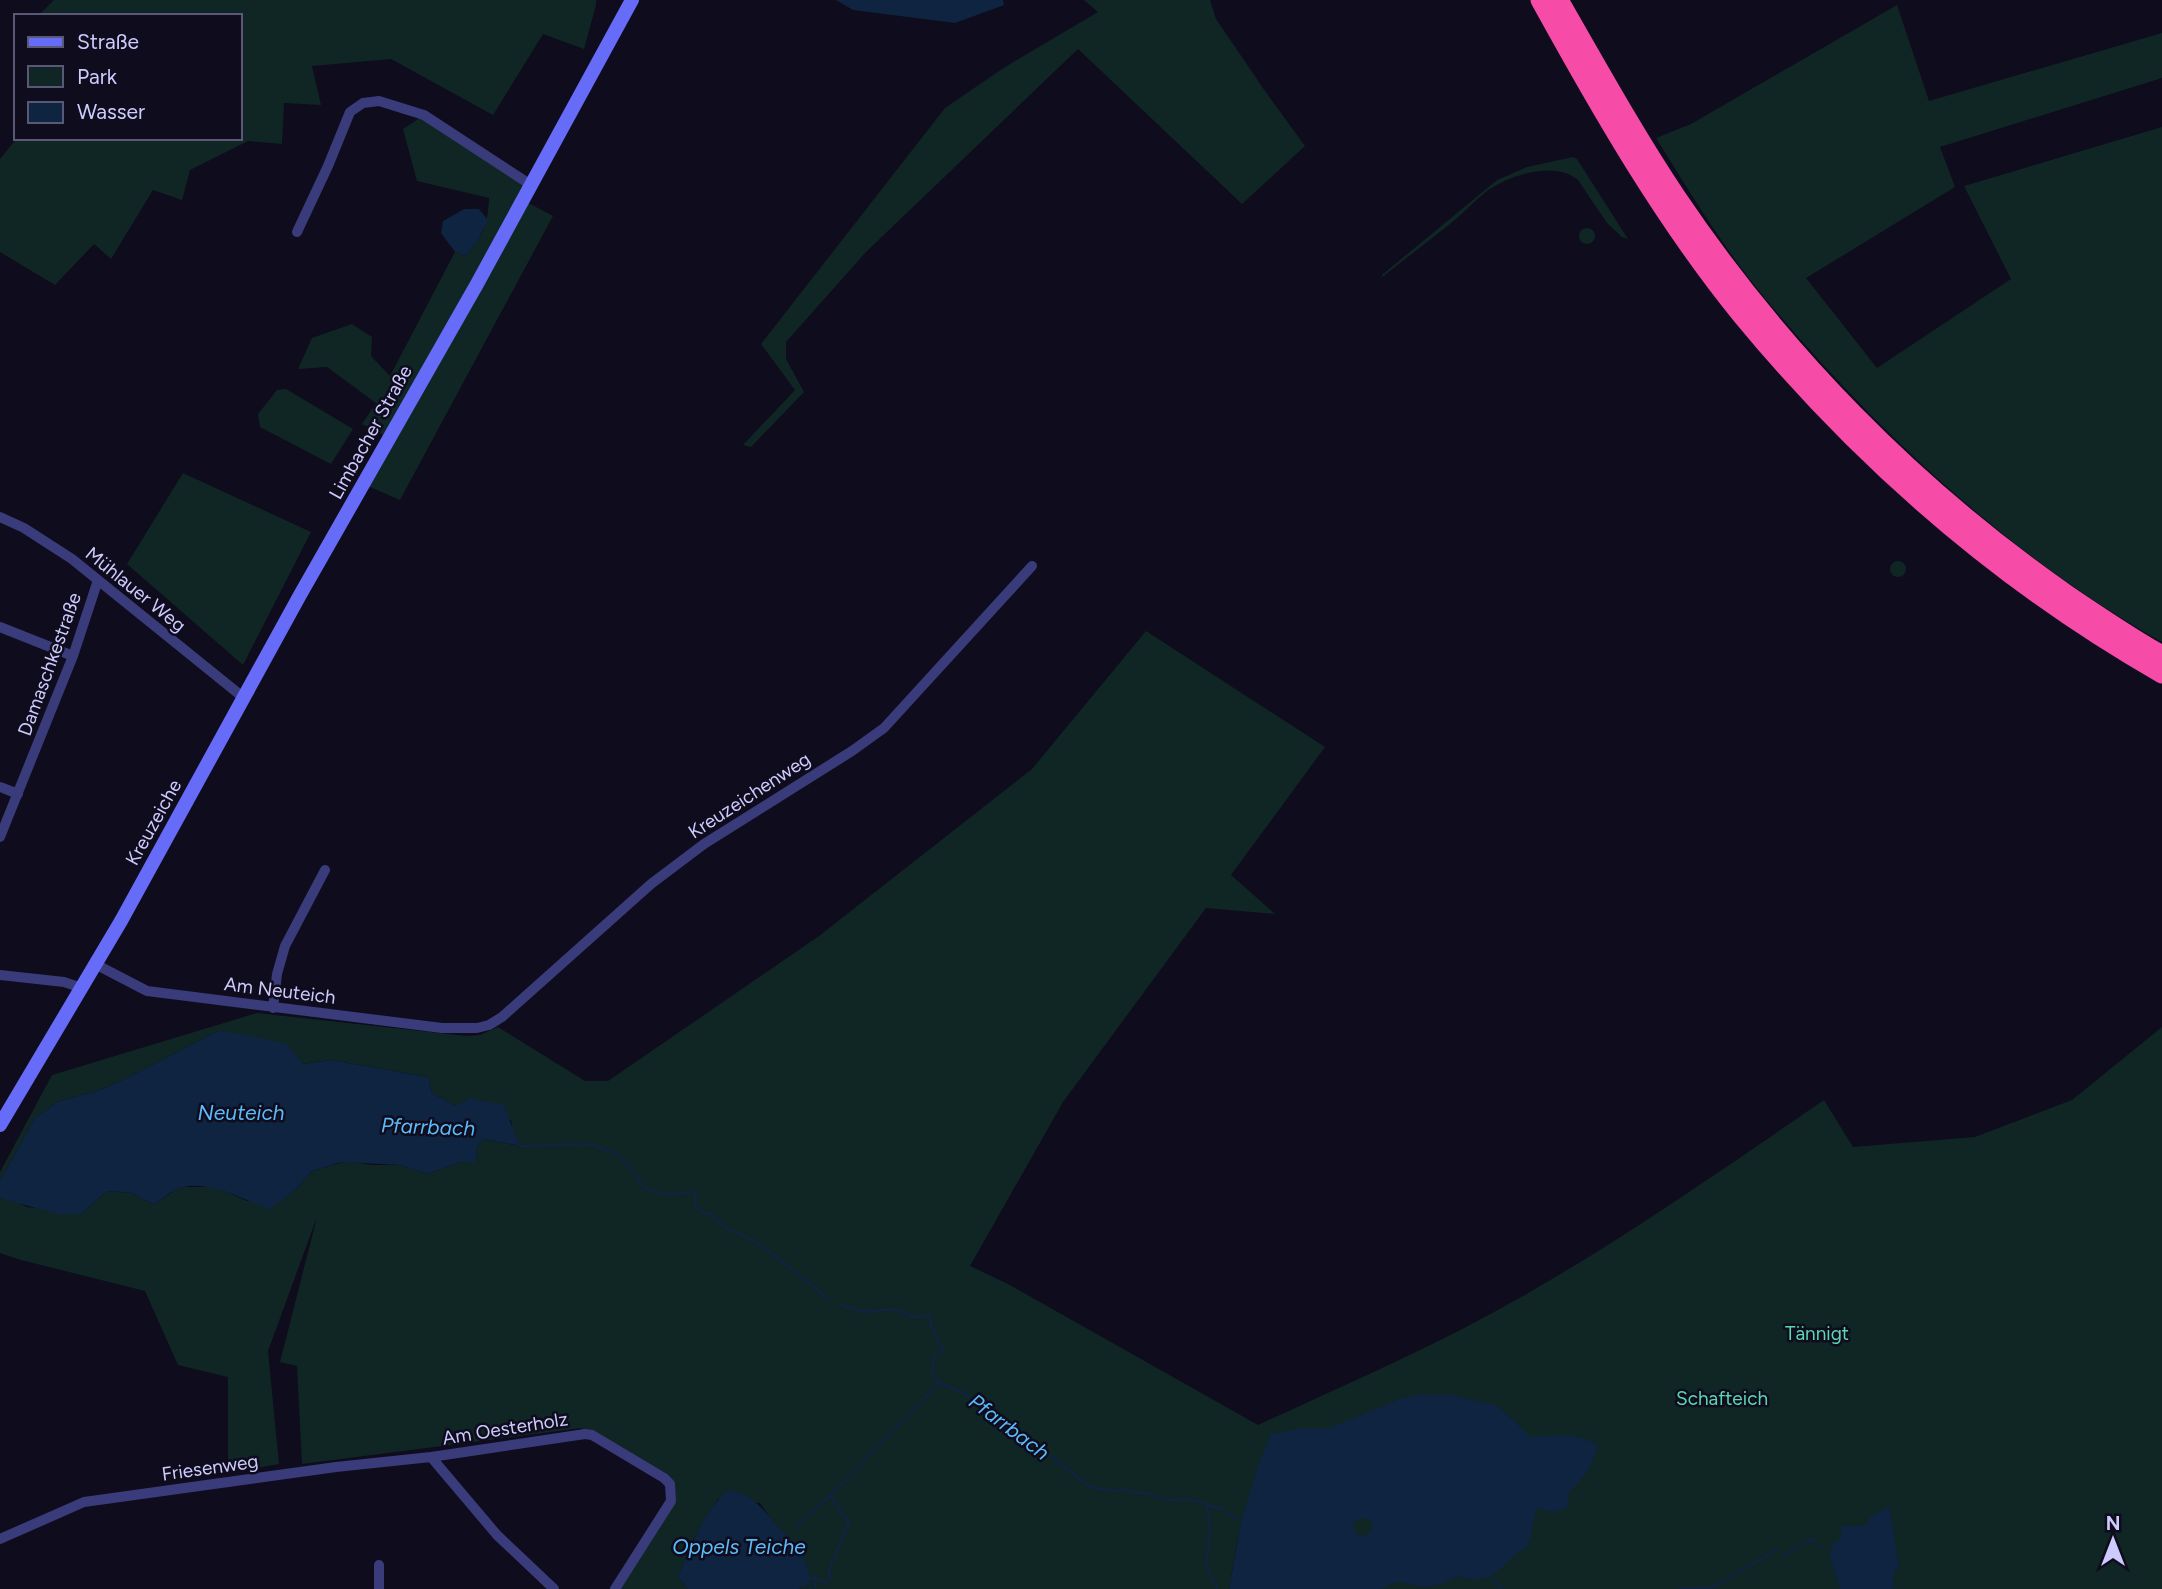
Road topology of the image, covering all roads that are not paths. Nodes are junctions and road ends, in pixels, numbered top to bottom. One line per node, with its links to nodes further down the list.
1 (632, 0): 4 (main road, Limbacher Straße)
2 (1540, 0): 12 (highway)
3 (1559, 0): 10 (highway)
4 (531, 185): 5 (street); 13 (main road, Limbacher Straße)
5 (297, 232)
6 (0, 517): 8 (street, Mühlauer Weg)
7 (1032, 566): 22 (street, Kreuzeichenweg)
8 (98, 579): 11 (street, Damaschkestraße); 13 (street, Mühlauer Weg)
9 (0, 627): 11 (street)
10 (2162, 655)
11 (73, 656): 15 (street, Damaschkestraße)
12 (2162, 674)
13 (244, 698): 18 (main road, Kreuzeiche)
14 (0, 787): 15 (street)
15 (18, 794): 16 (street, Damaschkestraße)
16 (0, 837)
17 (325, 870): 21 (street)
18 (95, 964): 20 (main road, Kreuzeiche); 21 (street, Am Neuteich)
19 (0, 975): 20 (street)
20 (82, 988): 23 (main road, Kreuzeiche)
21 (273, 1008): 22 (street, Am Neuteich)
22 (466, 1028)
23 (0, 1125)
24 (432, 1457): 25 (street, Friesenweg); 28 (street, Am Oesterholz); 29 (street, Am Oesterholz)
25 (0, 1539)
26 (379, 1565): 27 (street)
27 (379, 1589)
28 (554, 1589)
29 (615, 1589)

